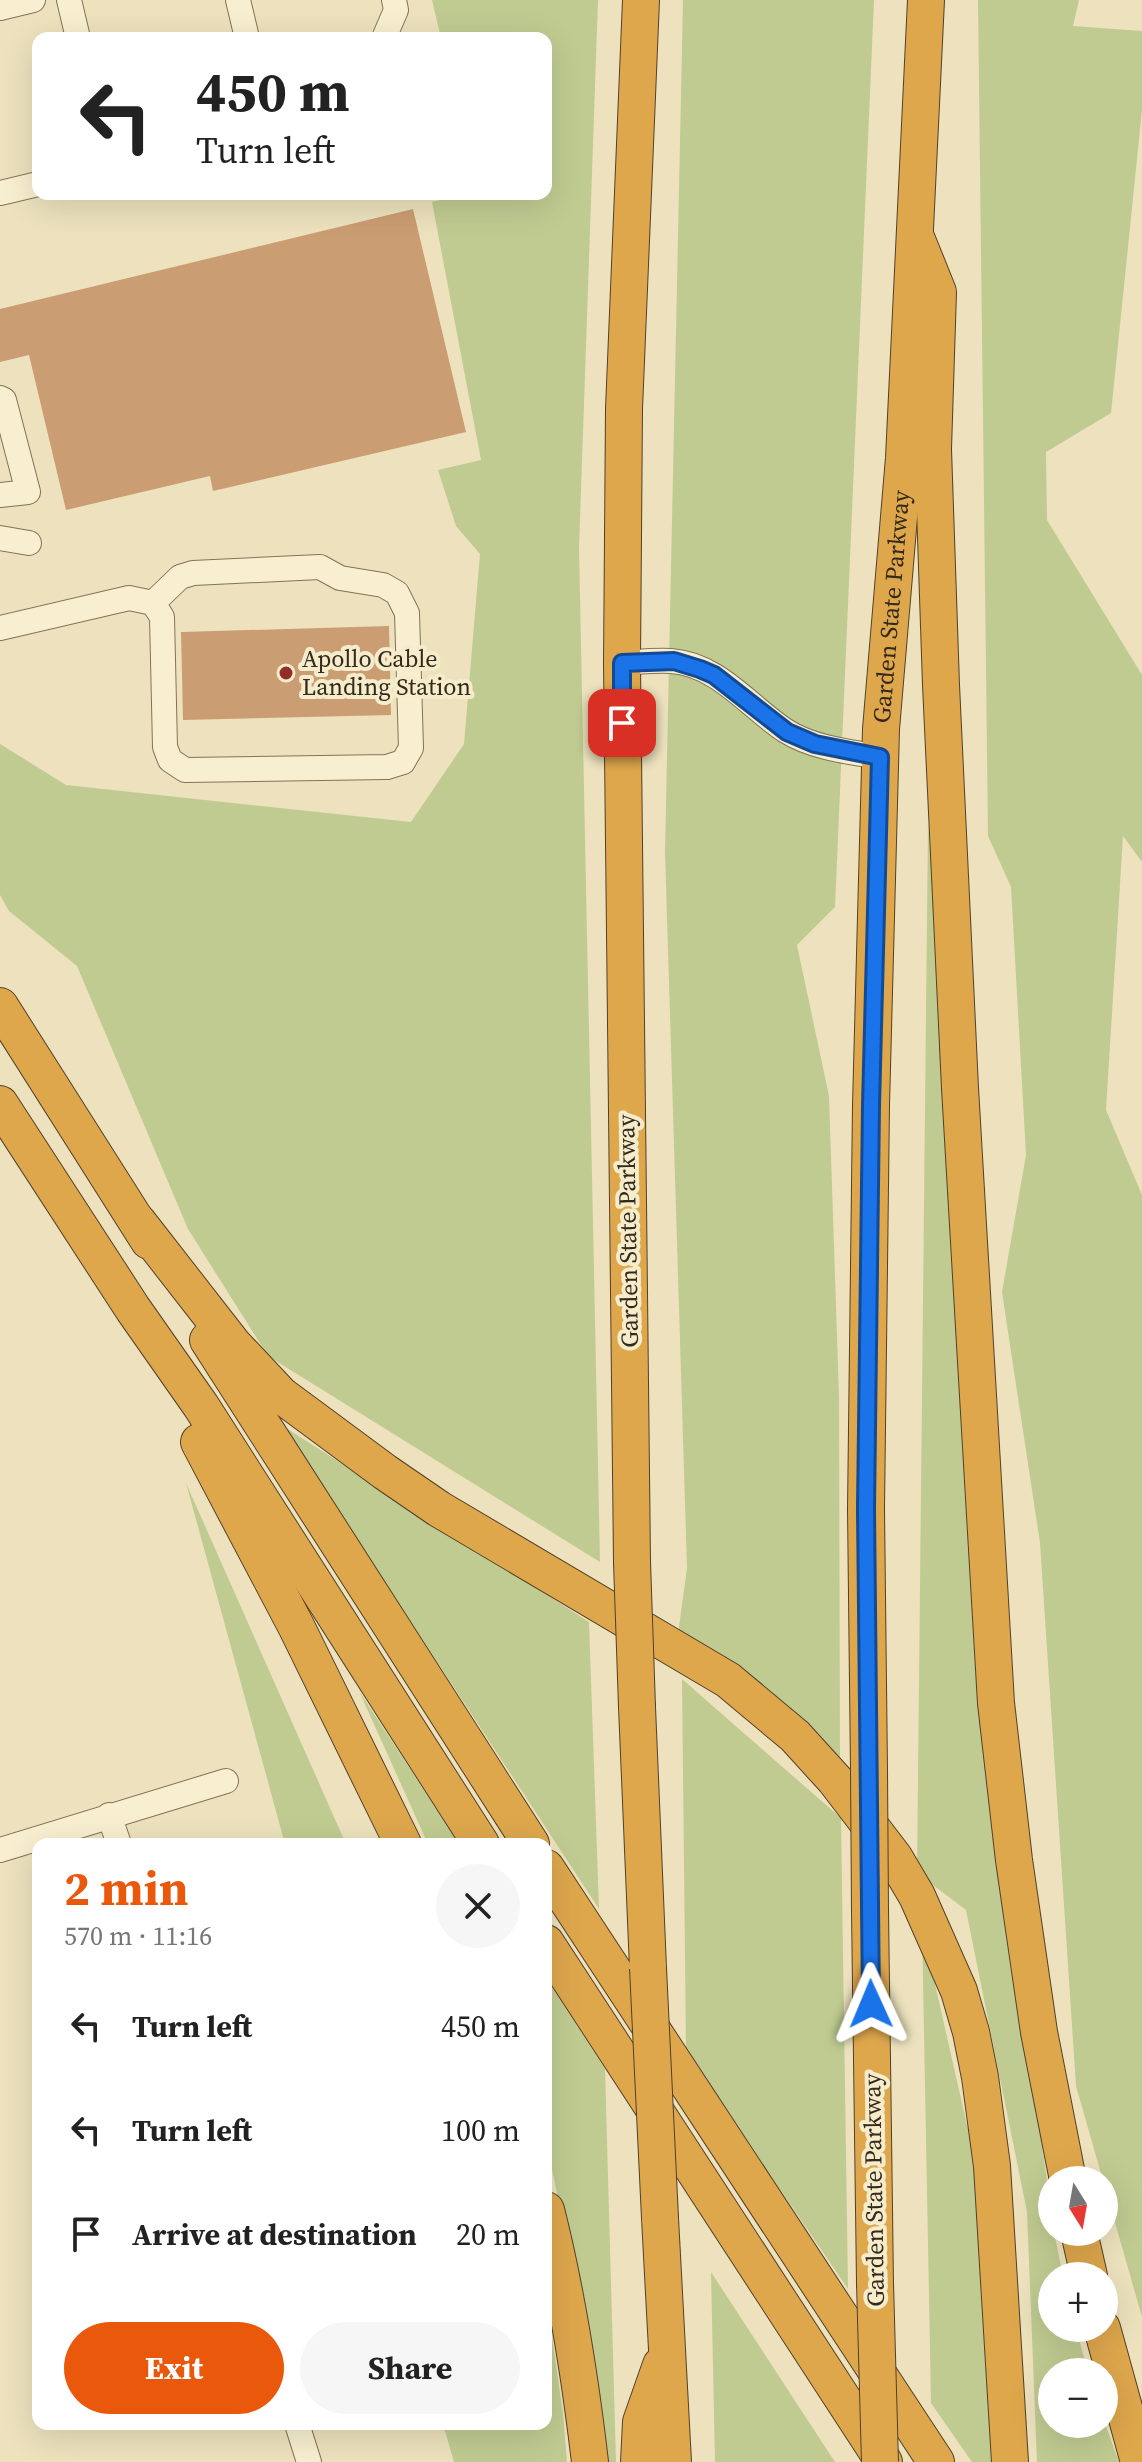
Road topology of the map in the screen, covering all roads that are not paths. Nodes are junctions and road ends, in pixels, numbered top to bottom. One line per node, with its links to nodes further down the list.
1 (33, 0): 7 (street)
2 (69, 0): 8 (street)
3 (238, 0): 9 (street)
4 (394, 0): 10 (street)
5 (641, 0): 20 (highway, Garden State Parkway)
6 (926, 0): 13 (highway, Garden State Parkway)
7 (0, 8)
8 (77, 32)
9 (246, 32)
10 (387, 32)
11 (32, 185): 12 (street)
12 (0, 193)
13 (915, 235): 21 (highway, Garden State Parkway); 37 (highway)
14 (0, 398): 15 (street)
15 (0, 495)
16 (0, 538): 17 (street)
17 (29, 543)
18 (153, 603): 18 (street); 19 (street)
19 (0, 628)
20 (622, 663): 21 (street); 40 (highway, Garden State Parkway, bridge)
21 (880, 757): 47 (highway, Garden State Parkway, bridge)
22 (0, 1006): 24 (highway)
23 (5, 1118): 25 (highway)
24 (138, 1222): 32 (highway); 42 (highway)
25 (133, 1309): 30 (highway); 31 (highway)
26 (226, 1781): 27 (street)
27 (109, 1815): 28 (street); 29 (street)
28 (37, 1838)
29 (117, 1838)
30 (400, 1838)
31 (477, 1838)
32 (527, 1838)
33 (32, 1840): 34 (street)
34 (0, 1850)
35 (552, 1877): 48 (highway)
36 (552, 1952): 47 (highway)
37 (1065, 2166)
38 (552, 2236): 44 (highway)
39 (1106, 2342): 49 (highway)
40 (666, 2352): 45 (highway); 46 (highway, Garden State Parkway)
41 (299, 2430): 43 (street)
42 (1010, 2447)
43 (309, 2462)
44 (590, 2462)
45 (639, 2462)
46 (673, 2462)
47 (882, 2462)
48 (936, 2462)
49 (1139, 2462)

